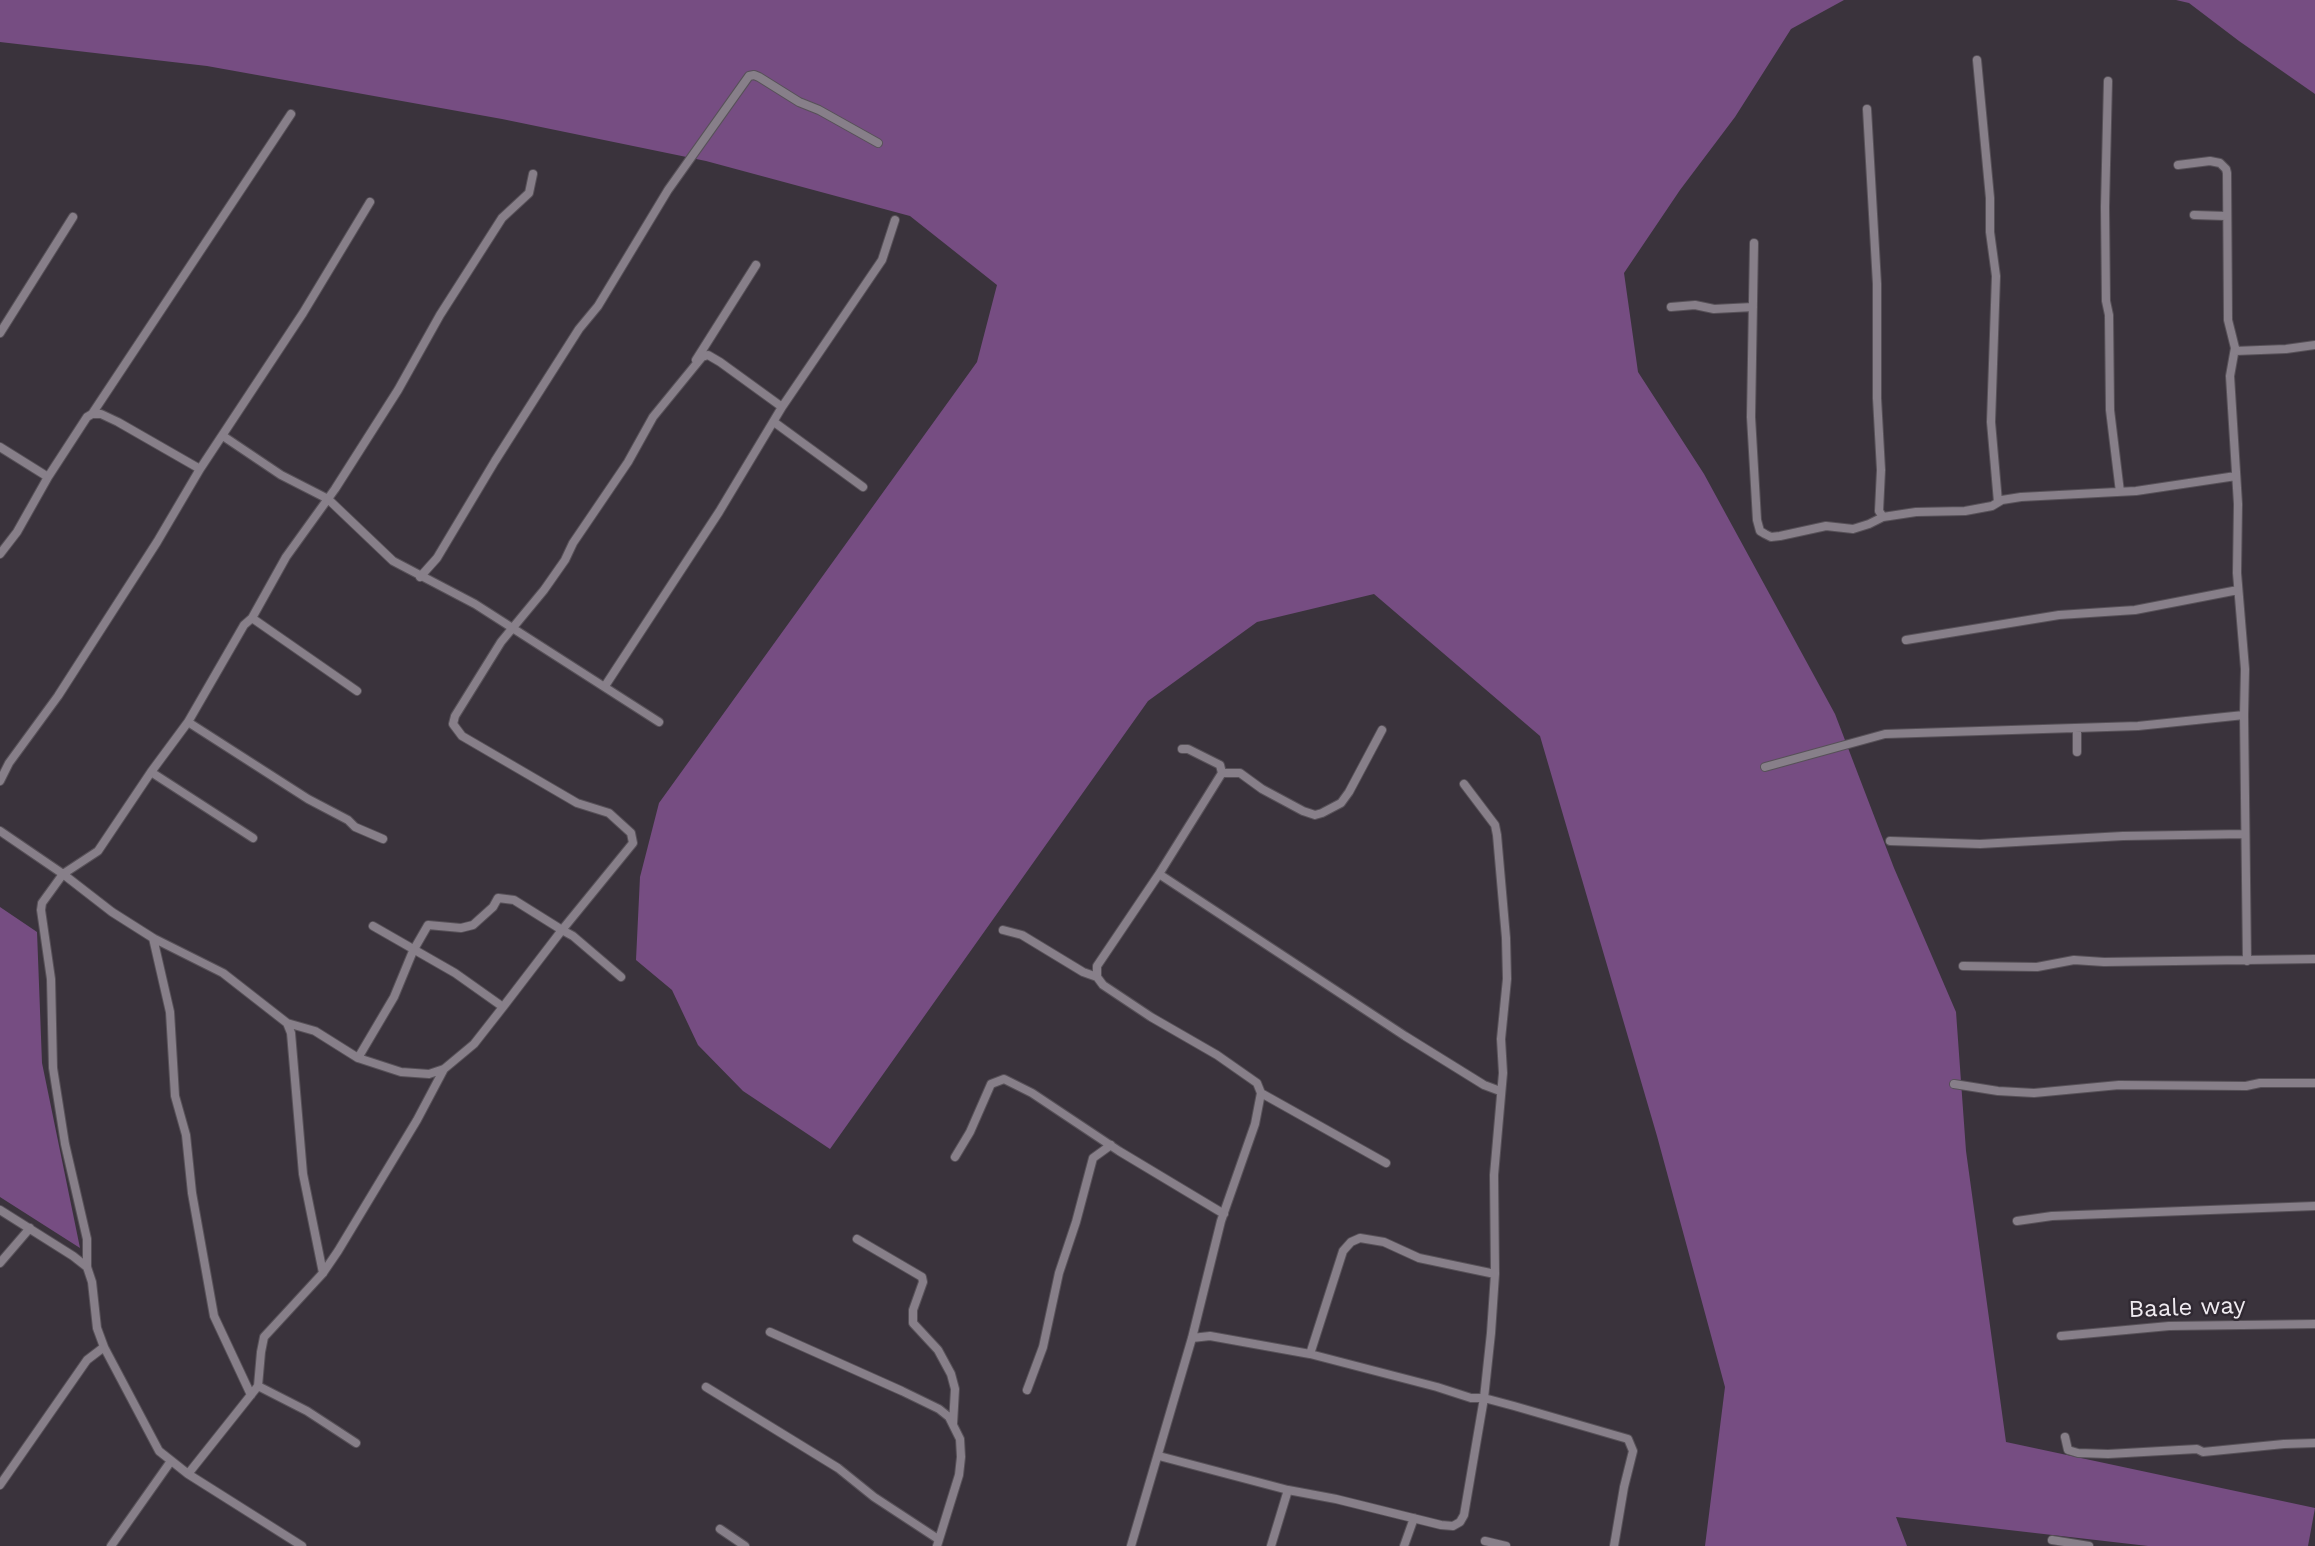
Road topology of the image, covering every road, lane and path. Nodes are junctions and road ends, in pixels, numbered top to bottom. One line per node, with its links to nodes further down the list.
1 (1977, 60): 32 (street)
2 (2108, 81): 30 (street)
3 (1867, 109): 33 (street)
4 (291, 114): 22 (street)
5 (878, 143): 35 (street)
6 (2178, 165): 10 (street)
7 (533, 174): 31 (street)
8 (370, 202): 24 (street)
9 (2194, 215): 10 (street)
10 (2226, 216): 19 (street)
11 (73, 218): 17 (street)
12 (895, 220): 21 (street)
13 (1754, 243): 16 (street)
14 (756, 265): 20 (street)
15 (1671, 307): 16 (street)
16 (1753, 307): 33 (street)
17 (0, 333)
18 (2315, 345): 19 (street)
19 (2235, 351): 28 (street)
20 (691, 368): 21 (street); 38 (street)
21 (782, 407): 23 (street)
22 (92, 414): 26 (street); 27 (street)
23 (774, 422): 29 (street); 40 (street)
24 (223, 436): 26 (street); 31 (street)
25 (0, 447): 27 (street)
26 (200, 469): 50 (street)
27 (48, 477): 34 (street)
28 (2236, 477): 30 (street); 36 (street)
29 (863, 487)
30 (2120, 492): 32 (street)
31 (328, 499): 35 (street); 37 (street)
32 (1998, 502): 33 (street)
33 (1883, 517)
34 (0, 554)
35 (420, 577): 38 (street)
36 (2238, 590): 39 (street); 42 (street)
37 (252, 618): 41 (street); 43 (street)
38 (514, 629): 40 (street); 64 (street)
39 (1906, 640)
40 (606, 686): 44 (street)
41 (357, 691)
42 (2244, 715): 45 (street); 57 (street)
43 (188, 722): 52 (street); 59 (street)
44 (659, 722)
45 (2077, 729): 48 (street); 51 (street)
46 (1382, 730): 53 (street)
47 (1182, 749): 53 (street)
48 (2077, 752)
49 (0, 757): 50 (street)
50 (9, 763): 54 (street)
51 (1765, 767)
52 (151, 772): 58 (street); 61 (street)
53 (1222, 773): 62 (street)
54 (0, 781)
55 (1464, 784): 79 (street)
56 (0, 831): 61 (street)
57 (2245, 834): 60 (street); 69 (street)
58 (253, 838)
59 (383, 839)
60 (1890, 841)
61 (62, 874): 66 (street); 91 (street)
62 (1159, 874): 72 (street); 79 (street)
63 (373, 926): 67 (street)
64 (562, 930): 67 (street); 71 (street); 73 (street)
65 (1003, 930): 72 (street)
66 (153, 938): 74 (street); 103 (street)
67 (413, 951): 73 (street); 75 (street)
68 (2315, 959): 69 (street)
69 (2247, 961): 70 (street)
70 (1964, 966)
71 (621, 976)
72 (1097, 977): 80 (street)
73 (503, 1007): 76 (street)
74 (287, 1023): 75 (street); 92 (street)
75 (358, 1058): 76 (street)
76 (444, 1069): 92 (street)
77 (2315, 1083): 78 (street)
78 (1954, 1084)
79 (1500, 1091): 93 (street)
80 (1261, 1093): 83 (street); 86 (street)
81 (1111, 1146): 82 (street); 86 (street); 102 (street)
82 (955, 1157)
83 (1386, 1163)
84 (2315, 1206): 87 (street)
85 (0, 1210): 88 (street)
86 (1224, 1214): 97 (street)
87 (2017, 1221)
88 (30, 1228): 90 (street); 91 (street)
89 (857, 1239): 105 (street)
90 (0, 1263)
91 (88, 1267): 98 (street)
92 (323, 1273): 100 (street)
93 (1495, 1274): 99 (street); 104 (street)
94 (2315, 1324): 96 (street, Baale way)
95 (770, 1332): 105 (street)
96 (2061, 1336)
97 (1192, 1338): 99 (street); 109 (street)
98 (104, 1347): 110 (street); 112 (street)
99 (1310, 1354): 104 (street)
100 (258, 1386): 103 (street); 107 (street)
101 (705, 1387): 118 (street)
102 (1027, 1390)
103 (251, 1395): 111 (street)
104 (1483, 1398): 114 (street); 126 (street)
105 (953, 1424): 118 (street)
106 (2064, 1437): 108 (street)
107 (356, 1443)
108 (2315, 1443)
109 (1159, 1456): 113 (street); 122 (street)
110 (171, 1461): 111 (street); 119 (street)
111 (188, 1474): 120 (street)
112 (0, 1485)
113 (1288, 1490): 114 (street); 123 (street)
114 (1414, 1518): 124 (street)
115 (720, 1529): 121 (street)
116 (2052, 1540): 127 (street)
117 (1485, 1541): 125 (street)
118 (938, 1543)
119 (111, 1546)
120 (302, 1546)
121 (745, 1546)
122 (1131, 1546)
123 (1271, 1546)
124 (1404, 1546)
125 (1506, 1546)
126 (1614, 1546)
127 (2089, 1546)

